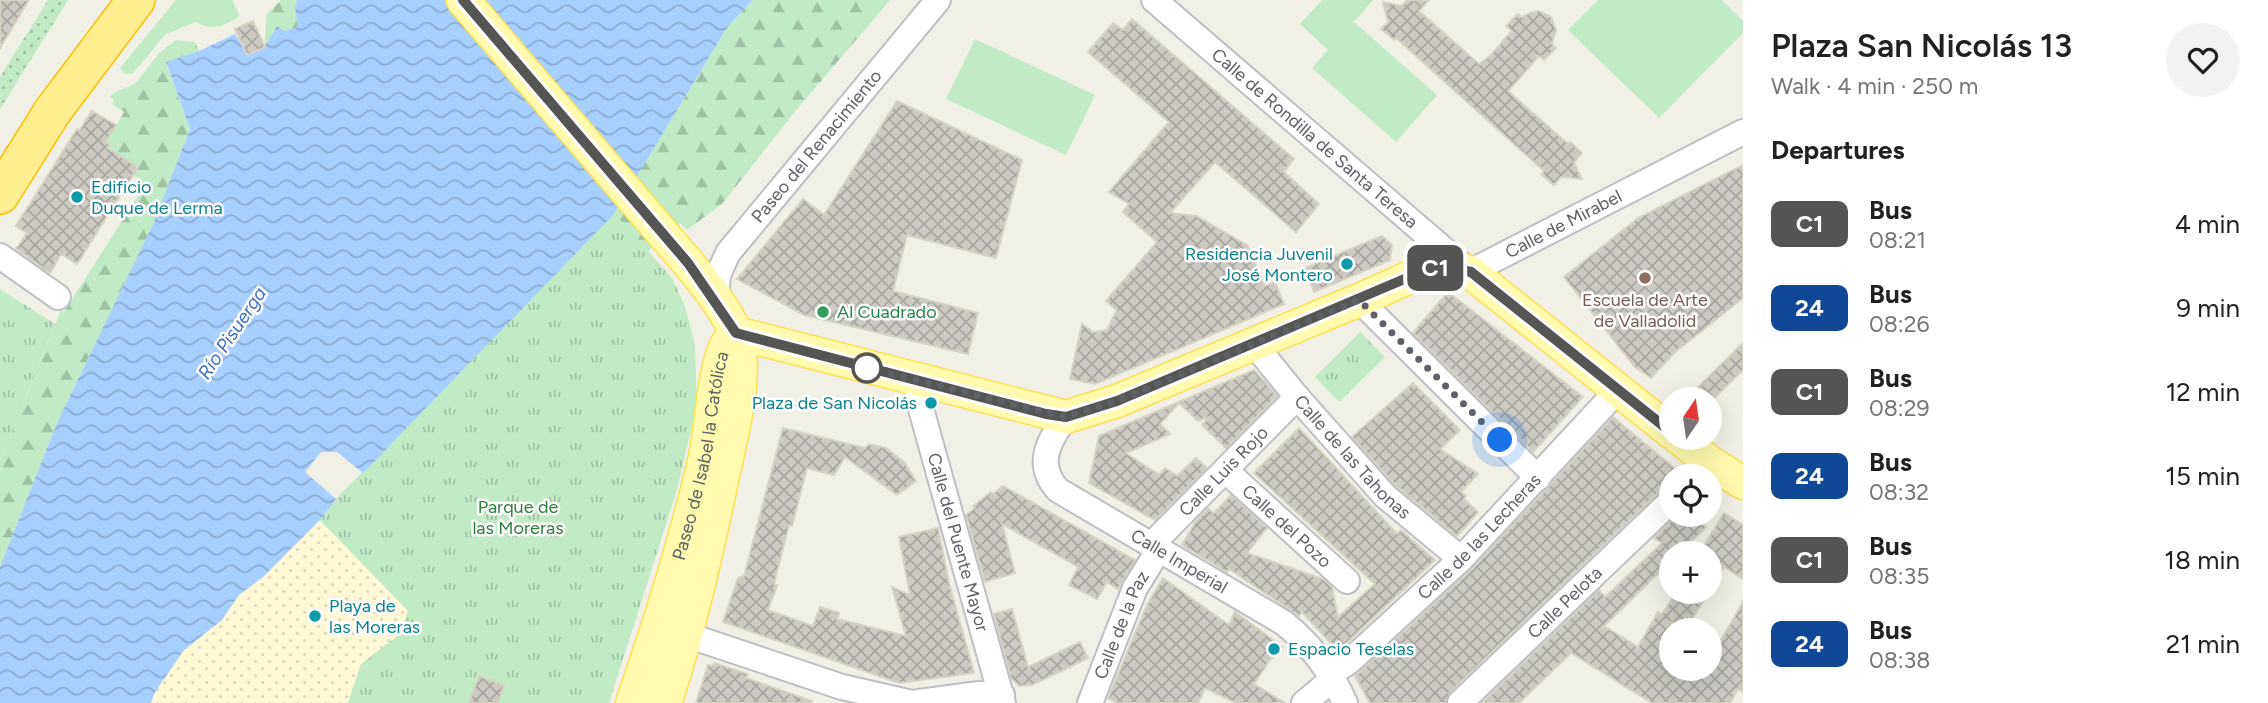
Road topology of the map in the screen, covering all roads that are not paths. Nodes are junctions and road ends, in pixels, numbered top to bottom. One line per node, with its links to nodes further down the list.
1 (105, 0): 10 (highway)
2 (136, 0): 11 (highway)
3 (463, 0): 17 (main road)
4 (938, 0): 17 (street, Paseo del Renacimiento)
5 (1166, 4): 6 (street, Calle de Rondilla de Santa Teresa)
6 (1235, 70): 7 (street); 12 (street, Calle de Rondilla de Santa Teresa)
7 (1299, 104)
8 (1743, 132): 14 (street, Calle de Mirabel)
9 (1331, 133): 12 (street)
10 (0, 149)
11 (0, 195)
12 (1387, 201): 14 (street, Calle de Rondilla de Santa Teresa)
13 (0, 256): 15 (street)
14 (1471, 272): 16 (main road); 21 (main road, Calle de Rondilla de Santa Teresa)
15 (58, 297)
16 (1359, 300): 19 (main road); 29 (street)
17 (716, 301): 18 (main road)
18 (736, 333): 20 (main road); 35 (main road, Paseo de Isabel la Católica); 38 (main road, Paseo de Isabel la Católica)
19 (1254, 344): 22 (street, Calle de las Tahonas); 23 (main road)
20 (915, 380): 23 (main road); 37 (street, Calle del Puente Mayor)
21 (1618, 390): 24 (main road, Calle de Rondilla de Santa Teresa); 29 (street, Calle de las Lecheras)
22 (1297, 397): 27 (street, Calle Luis Rojo); 33 (street, Calle de las Tahonas)
23 (1066, 417): 32 (street, Calle Imperial)
24 (1659, 422)
25 (1688, 450): 26 (main road)
26 (1699, 464)
27 (1226, 471): 32 (street, Calle Luis Rojo); 34 (street, Calle del Pozo)
28 (1722, 476): 30 (main road)
29 (1538, 478): 33 (street, Calle de las Lecheras)
30 (1743, 482)
31 (1659, 512): 43 (street, Calle Pelota)
32 (1156, 550): 36 (street, Calle Imperial); 40 (street, Calle de la Paz)
33 (1461, 559): 36 (street, Calle de las Lecheras)
34 (1347, 581)
35 (686, 631): 37 (street); 39 (main road, Paseo de Isabel la Católica)
36 (1331, 675): 41 (street, Calle de las Lecheras); 42 (street, Calle Imperial)
37 (1003, 699)
38 (632, 703)
39 (665, 703)
40 (1090, 703)
41 (1304, 703)
42 (1345, 703)
43 (1460, 703)

